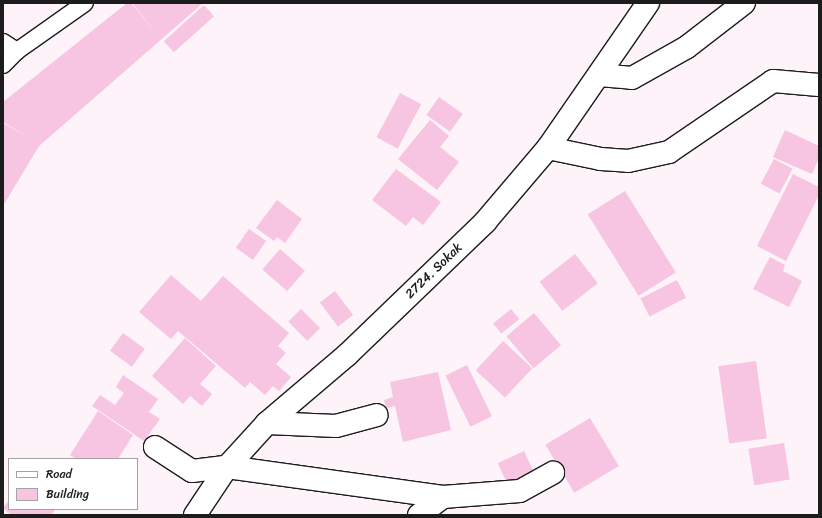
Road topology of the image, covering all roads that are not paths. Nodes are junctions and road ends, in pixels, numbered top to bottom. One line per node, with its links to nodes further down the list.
1 (85, 3): 5 (lane)
2 (648, 3): 7 (street, 2724. Sokak)
3 (744, 3): 7 (street)
4 (3, 42): 5 (lane)
5 (17, 51): 6 (lane)
6 (3, 65)
7 (599, 75): 9 (street, 2724. Sokak)
8 (819, 84): 9 (street)
9 (548, 148): 11 (street, 2724. Sokak)
10 (377, 415): 11 (street)
11 (267, 423): 13 (street, 2724. Sokak)
12 (155, 447): 13 (street)
13 (227, 467): 15 (street); 16 (street, 2724. Sokak)
14 (553, 472): 15 (street)
15 (443, 497): 17 (street)
16 (195, 515)
17 (419, 515)

